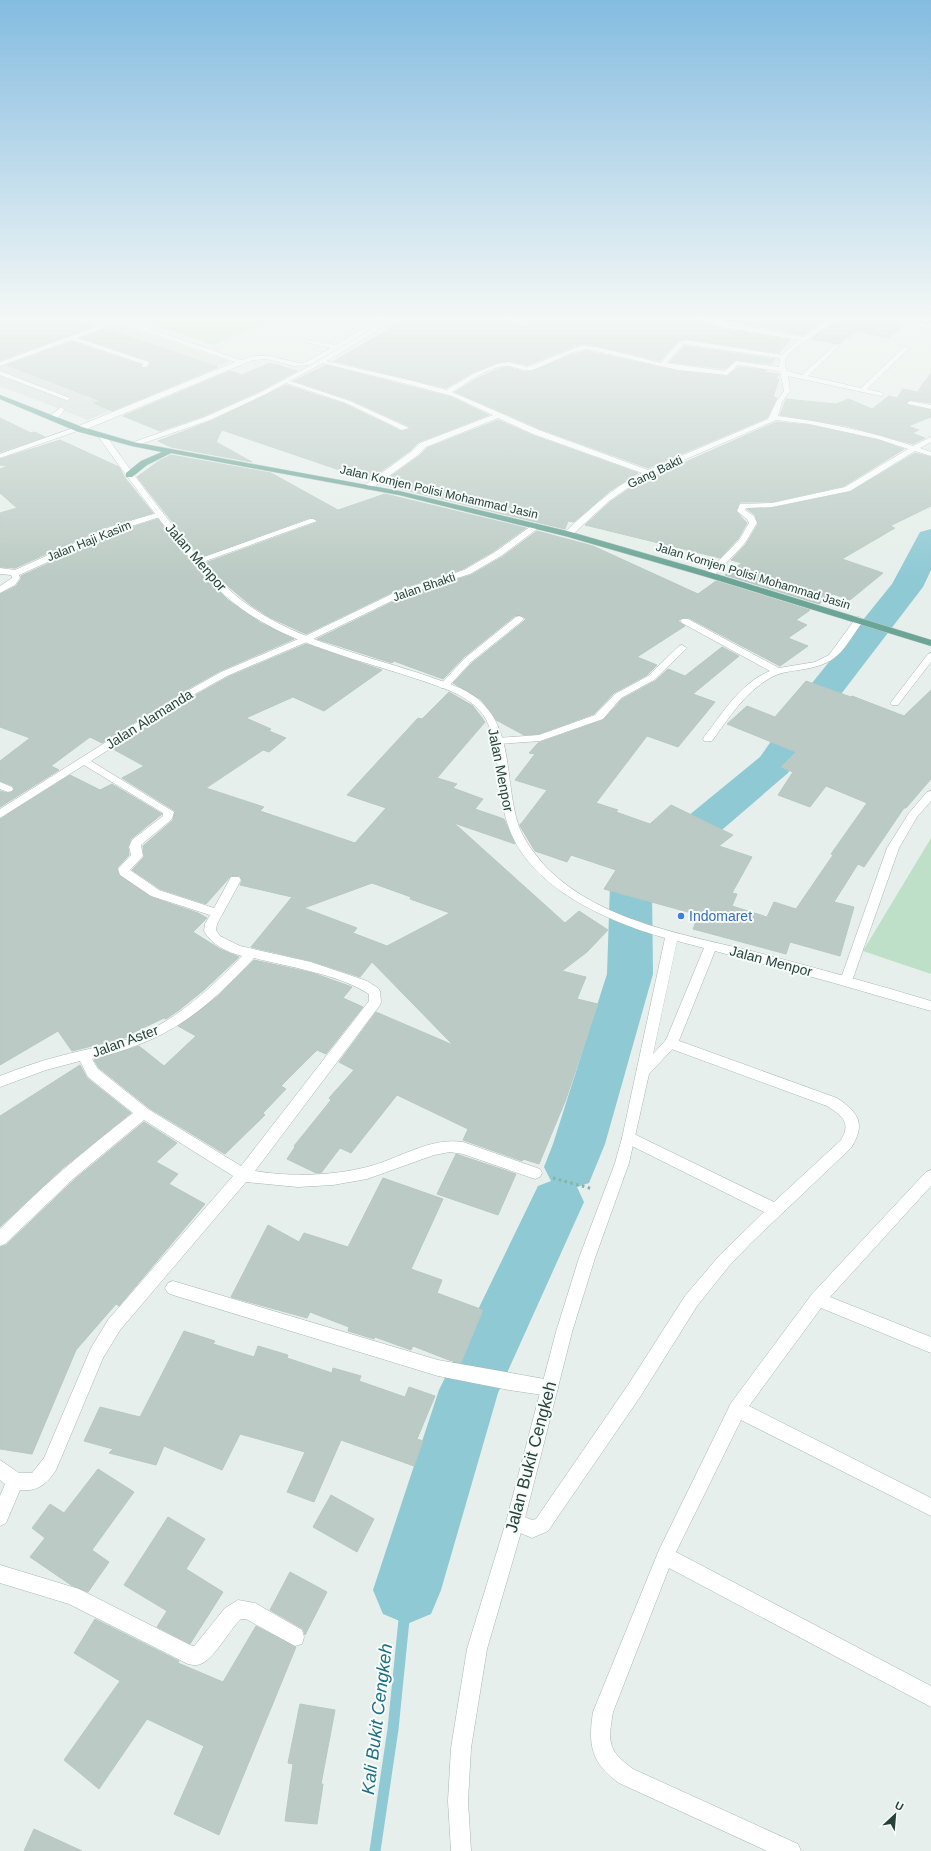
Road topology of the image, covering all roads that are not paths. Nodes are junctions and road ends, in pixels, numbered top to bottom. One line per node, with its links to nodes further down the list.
1 (18, 404): 11 (main road, Jalan Komjen Polisi Mohammad Jasin)
2 (139, 404): 14 (street)
3 (236, 404): 17 (street)
4 (353, 404): 13 (street)
5 (475, 404): 10 (street)
6 (779, 404): 12 (street)
7 (917, 404): 8 (street)
8 (931, 407)
9 (61, 409): 11 (street)
10 (499, 415): 22 (street); 24 (street)
11 (51, 418): 14 (main road, Jalan Komjen Polisi Mohammad Jasin)
12 (774, 418): 18 (street); 22 (street, Gang Bakti)
13 (405, 428)
14 (79, 429): 15 (main road, Jalan Komjen Polisi Mohammad Jasin); 21 (street)
15 (102, 436): 17 (main road, Jalan Komjen Polisi Mohammad Jasin); 23 (street, Jalan Menpor)
16 (931, 440): 18 (street)
17 (132, 444): 19 (main road, Jalan Komjen Polisi Mohammad Jasin)
18 (914, 448): 20 (street); 32 (street)
19 (170, 451): 23 (main road); 24 (main road, Jalan Komjen Polisi Mohammad Jasin)
20 (931, 454)
21 (0, 456)
22 (648, 473): 28 (street, Gang Bakti)
23 (129, 475): 25 (street, Jalan Menpor)
24 (368, 487): 27 (main road, Jalan Komjen Polisi Mohammad Jasin)
25 (160, 514): 29 (street, Jalan Menpor); 31 (street, Jalan Haji Kasim)
26 (313, 521): 29 (street)
27 (537, 526): 28 (main road, Jalan Komjen Polisi Mohammad Jasin); 37 (street, Jalan Bhakti)
28 (568, 534): 32 (main road, Jalan Komjen Polisi Mohammad Jasin)
29 (197, 561): 37 (street, Jalan Menpor)
30 (0, 571): 31 (street)
31 (18, 572): 33 (street)
32 (710, 575): 35 (main road, Jalan Komjen Polisi Mohammad Jasin)
33 (0, 590)
34 (519, 619): 42 (street)
35 (859, 620): 38 (main road, Jalan Komjen Polisi Mohammad Jasin); 41 (street)
36 (685, 621): 41 (street)
37 (306, 639): 42 (street, Jalan Menpor); 46 (street, Jalan Alamanda)
38 (931, 643)
39 (682, 648): 45 (street)
40 (931, 656): 43 (street)
41 (777, 671): 44 (street)
42 (444, 686): 45 (street, Jalan Menpor)
43 (895, 703)
44 (708, 739)
45 (498, 740): 51 (street, Jalan Menpor)
46 (83, 760): 48 (street, Jalan Alamanda); 50 (street)
47 (931, 794): 54 (street)
48 (0, 814)
49 (235, 880): 50 (street)
50 (217, 913): 53 (street)
51 (672, 935): 52 (street, Jalan Menpor); 58 (street, Jalan Bukit Cengkeh)
52 (711, 945): 54 (street, Jalan Menpor); 56 (street)
53 (251, 954): 57 (street, Jalan Aster); 63 (street)
54 (846, 981): 55 (street, Jalan Menpor)
55 (931, 1006)
56 (671, 1043): 58 (street); 65 (street)
57 (84, 1056): 59 (street, Jalan Aster); 60 (street)
58 (644, 1071): 61 (street, Jalan Bukit Cengkeh)
59 (0, 1082)
60 (143, 1113): 63 (street); 66 (street)
61 (629, 1138): 65 (street); 70 (street, Jalan Bukit Cengkeh)
62 (535, 1173): 63 (street)
63 (242, 1174): 73 (street)
64 (931, 1176): 68 (street)
65 (775, 1210): 76 (street)
66 (0, 1239)
67 (173, 1288): 70 (street)
68 (818, 1299): 69 (street); 71 (street)
69 (931, 1345)
70 (550, 1388): 76 (street, Jalan Bukit Cengkeh)
71 (737, 1409): 74 (street); 77 (street)
72 (0, 1470): 73 (street)
73 (15, 1481): 75 (street)
74 (931, 1507)
75 (0, 1517)
76 (515, 1522): 81 (street, Jalan Bukit Cengkeh)
77 (665, 1556): 80 (street); 82 (street)
78 (0, 1574): 79 (street)
79 (295, 1637)
80 (931, 1697)
81 (461, 1851)
82 (791, 1851)

